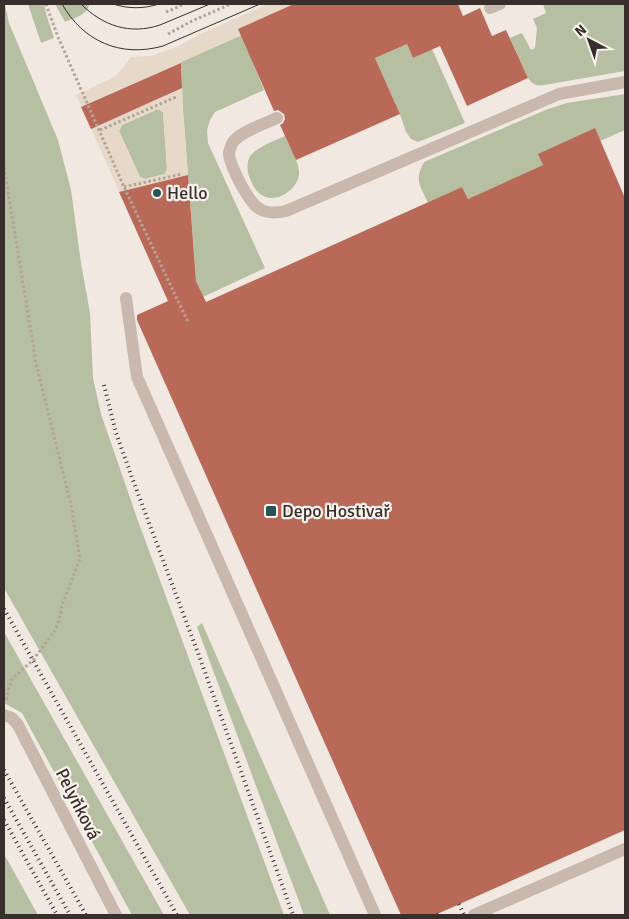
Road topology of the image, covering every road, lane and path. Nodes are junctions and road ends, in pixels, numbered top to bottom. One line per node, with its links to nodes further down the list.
1 (46, 4): 9 (path)
2 (183, 4): 4 (path)
3 (231, 4): 5 (path)
4 (166, 12)
5 (168, 34)
6 (625, 82): 8 (street)
7 (176, 97): 9 (path)
8 (277, 118)
9 (100, 130): 12 (path)
10 (4, 167): 15 (path)
11 (182, 174): 12 (path)
12 (124, 187): 14 (path)
13 (126, 298): 19 (street)
14 (188, 322)
15 (4, 684)
16 (4, 715): 18 (street, Pelyňková)
17 (625, 849): 20 (street)
18 (116, 915)
19 (375, 915)
20 (474, 915)

